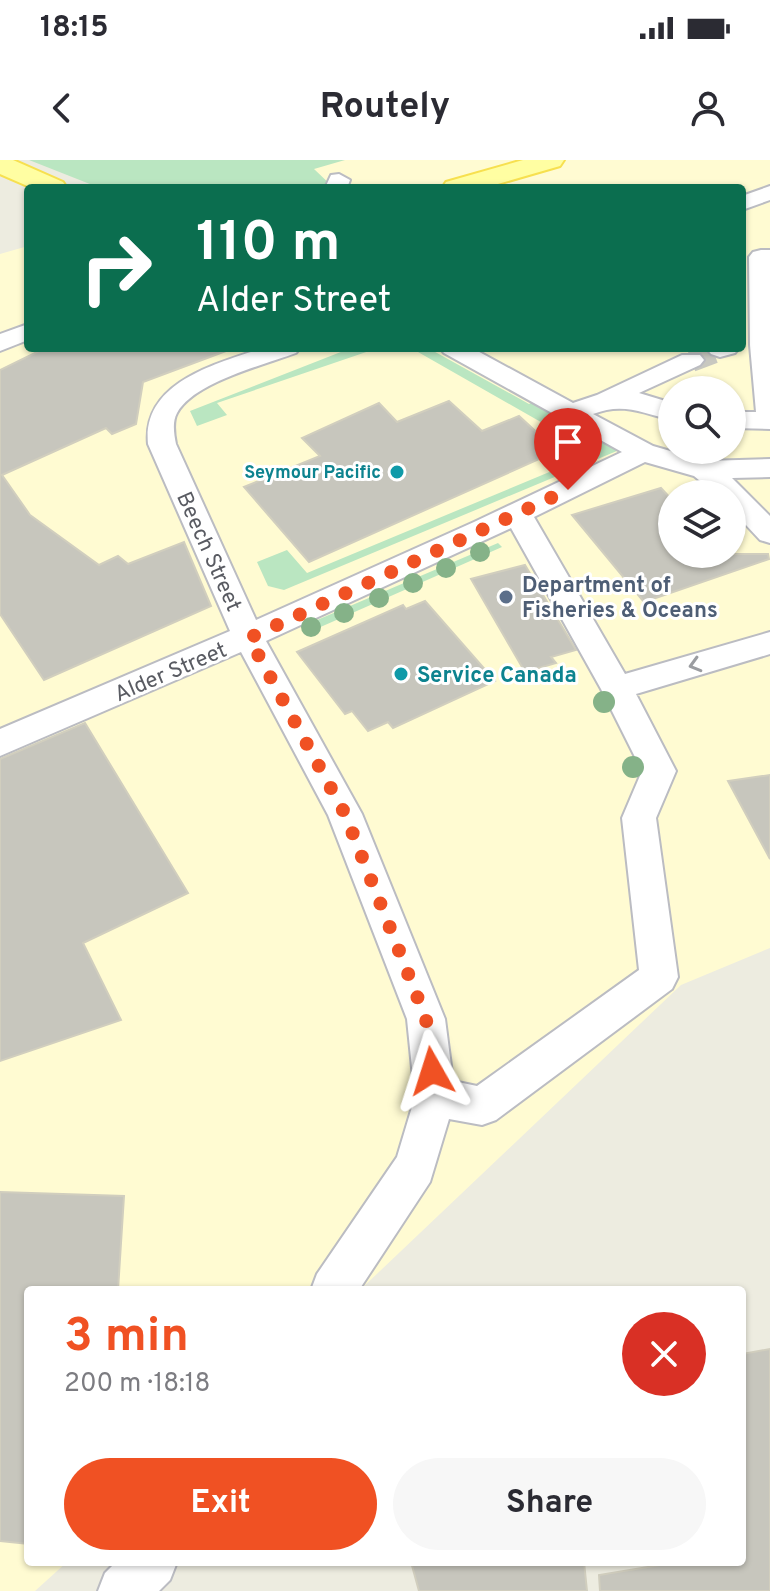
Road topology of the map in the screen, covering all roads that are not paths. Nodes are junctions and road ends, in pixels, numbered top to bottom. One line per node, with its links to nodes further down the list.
1 (551, 160): 4 (main road)
2 (0, 164): 3 (main road)
3 (45, 184)
4 (469, 184)
5 (770, 193): 6 (street)
6 (746, 202)
7 (758, 255): 10 (street)
8 (24, 333): 9 (street)
9 (0, 343)
10 (752, 346): 17 (street)
11 (277, 352): 24 (street, Beech Street)
12 (460, 352): 16 (street)
13 (691, 360): 14 (street)
14 (607, 398): 15 (street); 16 (street)
15 (658, 407)
16 (570, 413): 19 (street)
17 (770, 418): 18 (street)
18 (746, 419)
19 (643, 452): 21 (street); 22 (street, Alder Street)
20 (770, 468): 21 (street)
21 (704, 470): 23 (street)
22 (518, 515): 24 (street, Alder Street); 26 (street)
23 (770, 533)
24 (249, 638): 27 (street, Alder Street); 28 (street, Beech Street)
25 (770, 643): 26 (street, one-way to 26)
26 (617, 688): 28 (street)
27 (0, 743)
28 (435, 1097): 29 (street, Beech Street)
29 (336, 1286)
30 (148, 1566): 31 (street)
31 (123, 1591)

